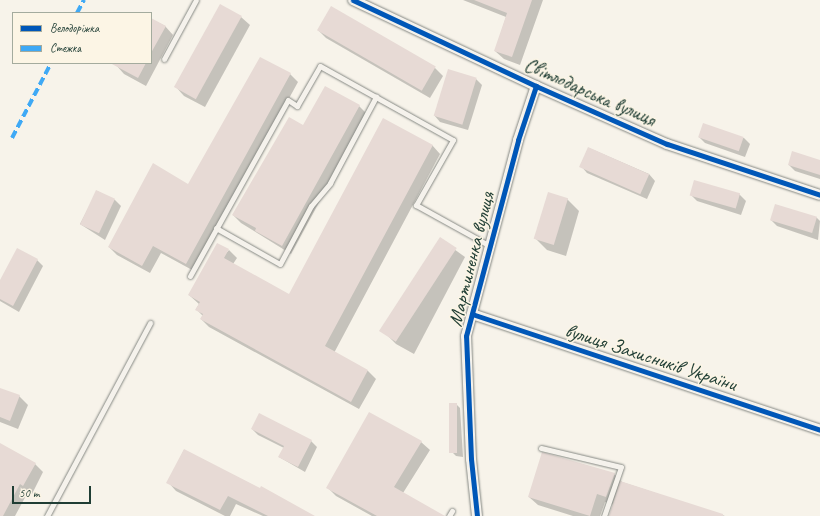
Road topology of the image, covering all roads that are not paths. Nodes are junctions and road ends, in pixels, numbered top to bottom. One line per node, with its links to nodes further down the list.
1 (196, 0): 3 (lane)
2 (353, 0): 4 (street, Світлодарська вулиця)
3 (164, 59)
4 (536, 86): 6 (street, Світлодарська вулиця); 8 (street, Мартиненка вулиця)
5 (376, 97): 7 (lane); 7 (lane); 8 (lane)
6 (820, 195)
7 (216, 228): 9 (lane)
8 (490, 246): 10 (street, Мартиненка вулиця)
9 (190, 276)
10 (472, 314): 12 (street, вулиця Захисників України); 15 (street, Мартиненка вулиця)
11 (150, 323): 14 (lane)
12 (820, 430)
13 (540, 448): 16 (lane)
14 (47, 516)
15 (477, 516)
16 (604, 516)

